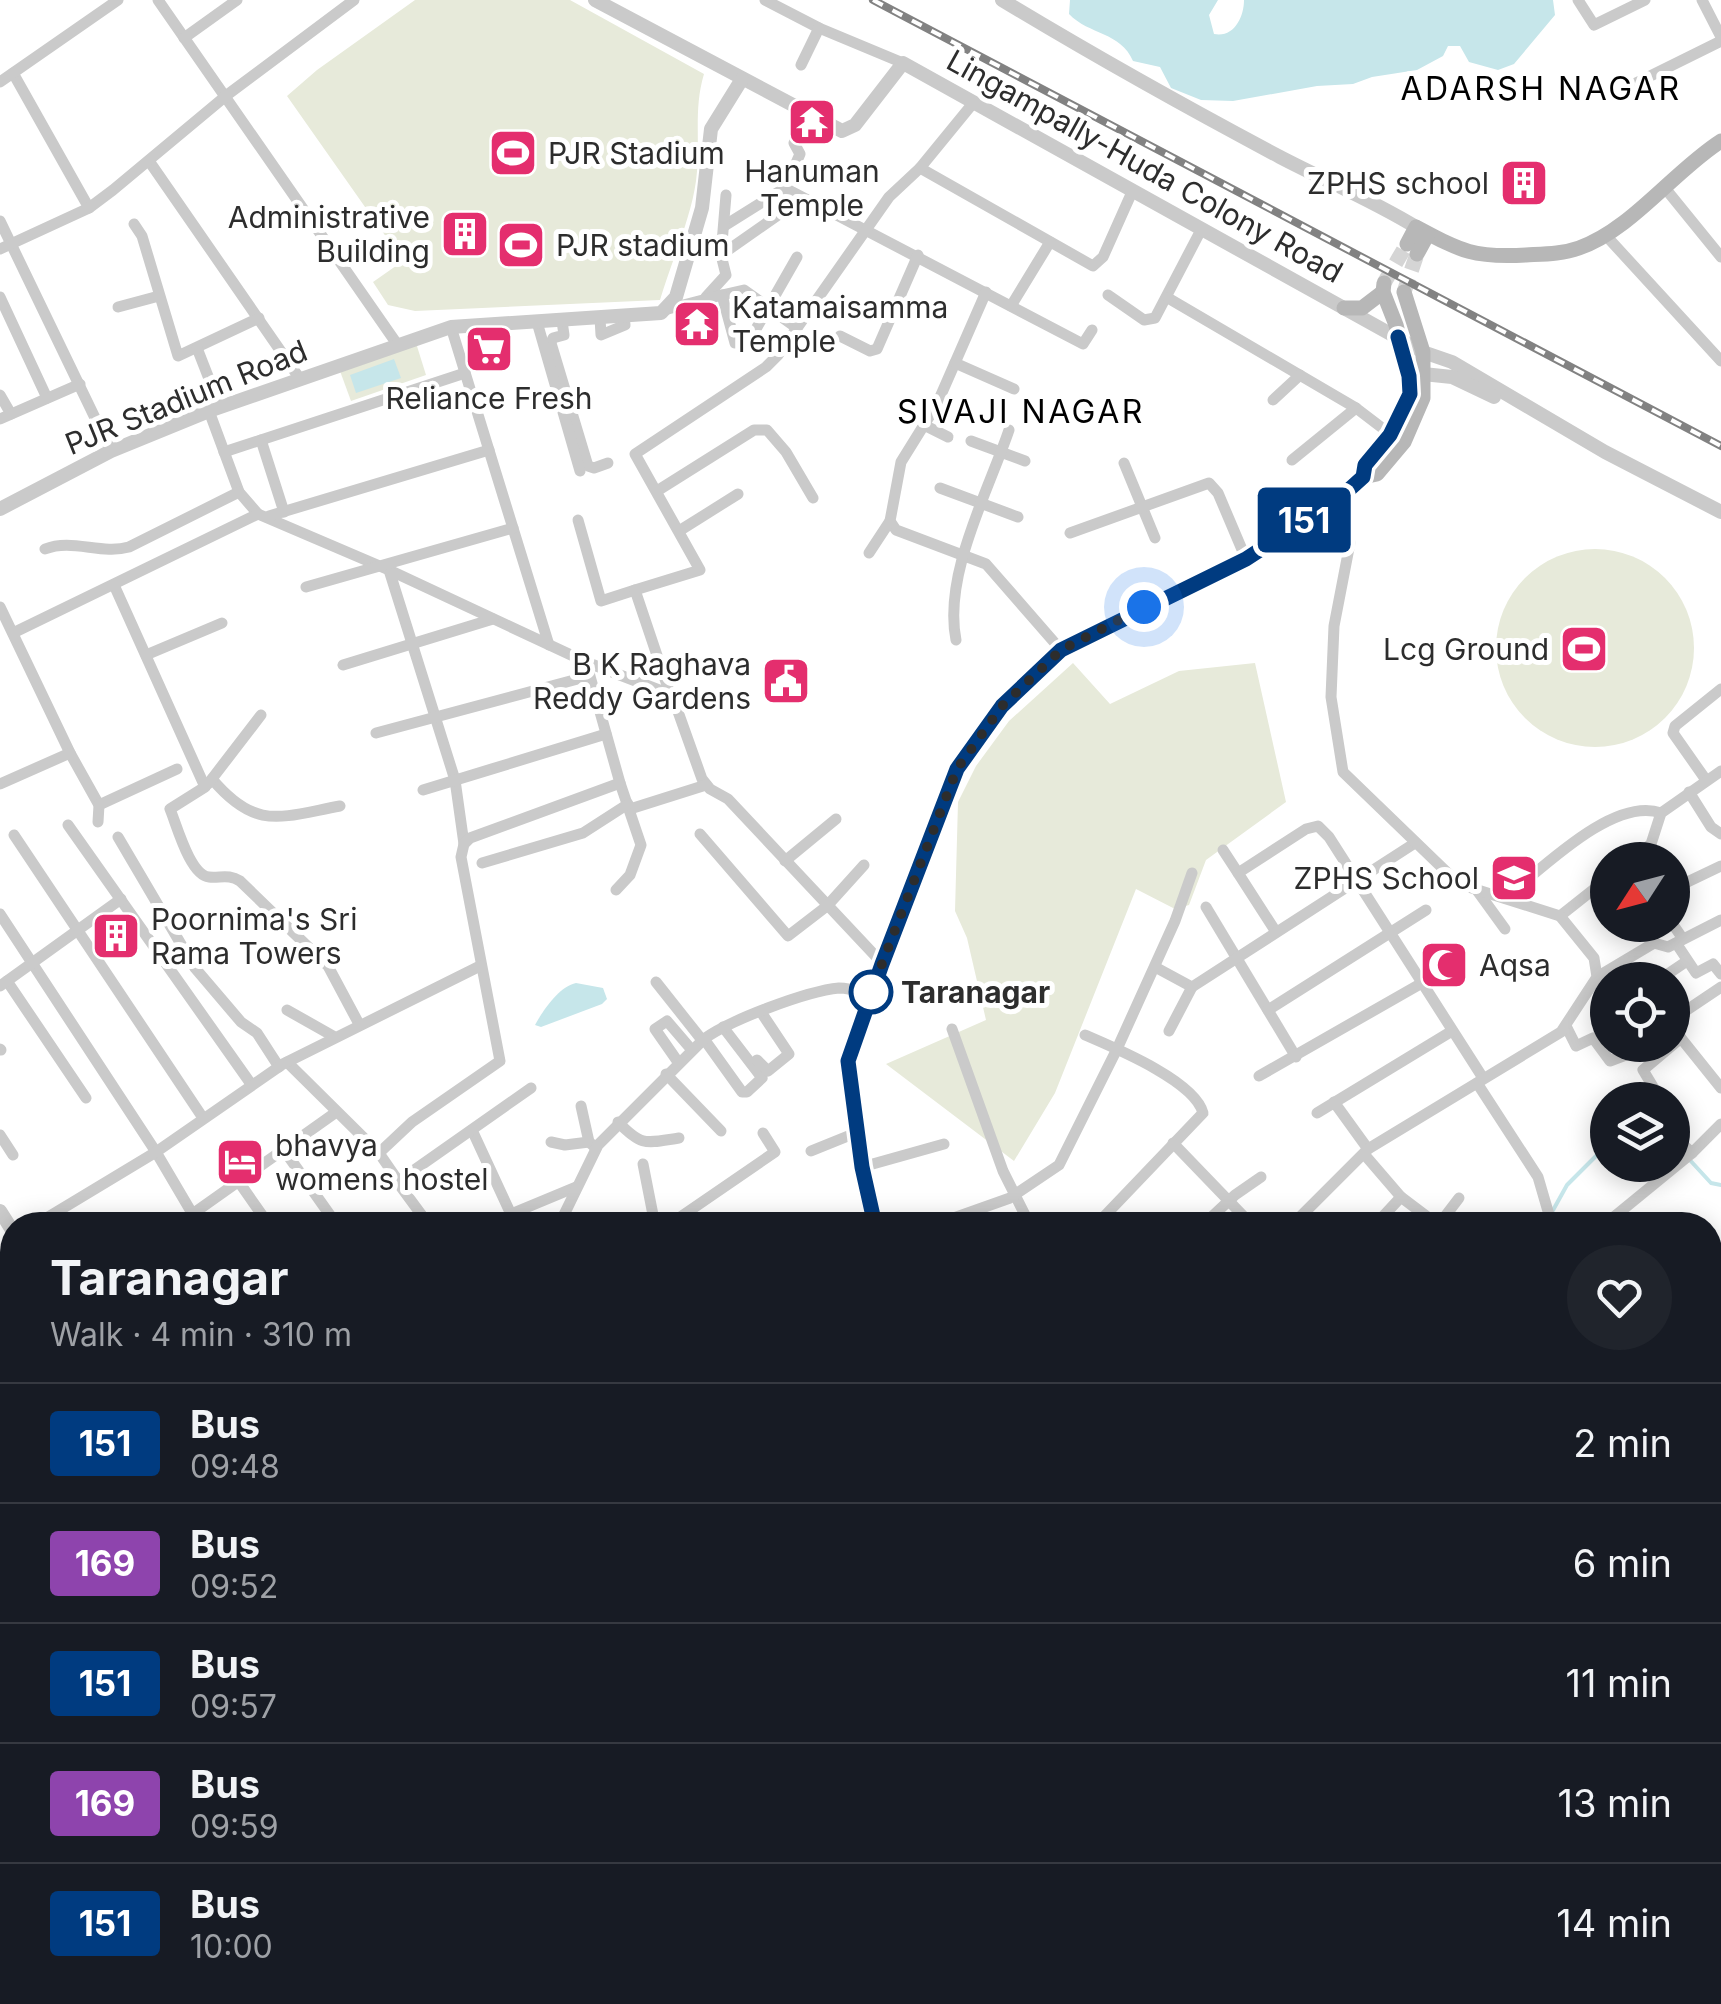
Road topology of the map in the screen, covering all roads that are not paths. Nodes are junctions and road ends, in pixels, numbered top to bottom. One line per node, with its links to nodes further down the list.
1 (118, 0): 16 (street)
2 (158, 0): 12 (street)
3 (237, 0): 12 (street)
4 (595, 0): 17 (street, Lingampally-Huda Colony Road)
5 (765, 0): 11 (street)
6 (1002, 0): 38 (street)
7 (1578, 0): 8 (street)
8 (1645, 0)
9 (1702, 0): 13 (street)
10 (350, 1): 20 (street)
11 (819, 28): 14 (street); 15 (street)
12 (184, 38): 20 (street)
13 (1721, 39): 19 (street)
14 (902, 63): 21 (street, Lingampally-Huda Colony Road); 22 (street, Lingampally-Huda Colony Road)
15 (800, 64)
16 (13, 73): 18 (street); 32 (street)
17 (742, 80): 22 (street, Lingampally-Huda Colony Road); 42 (street)
18 (0, 82)
19 (1622, 90)
20 (226, 95): 25 (street); 68 (street)
21 (974, 102): 26 (street); 28 (street, Lingampally-Huda Colony Road)
22 (807, 115): 27 (street)
23 (1721, 141): 38 (main road)
24 (1721, 153): 29 (main road)
25 (149, 160): 32 (street); 60 (street)
26 (920, 168): 36 (street); 40 (street)
27 (785, 188): 31 (street); 35 (street)
28 (1132, 192): 37 (street, Lingampally-Huda Colony Road); 40 (street)
29 (1669, 193): 39 (main road); 46 (street)
30 (726, 195): 35 (street)
31 (800, 198): 36 (street); 43 (street)
32 (88, 208): 41 (street)
33 (0, 221): 41 (street)
34 (134, 224): 50 (street)
35 (724, 226): 43 (street)
36 (864, 229): 44 (street); 64 (street)
37 (1200, 230): 53 (street); 58 (street, Lingampally-Huda Colony Road)
38 (1417, 239): 39 (main road)
39 (1610, 240): 71 (street)
40 (1050, 242): 56 (street)
41 (6, 246): 77 (street)
42 (688, 250): 43 (street); 59 (street)
43 (721, 254): 54 (street)
44 (918, 255): 47 (street); 66 (street)
45 (796, 257): 55 (street)
46 (1721, 257)
47 (986, 292): 56 (street); 72 (street)
48 (1404, 292): 70 (main road)
49 (1108, 295): 53 (street)
50 (159, 296): 57 (street); 69 (street)
51 (722, 296): 54 (street); 55 (street); 55 (street)
52 (0, 297): 80 (street)
53 (1168, 298): 75 (street)
54 (704, 299): 59 (street)
55 (768, 306): 64 (street)
56 (1011, 306): 65 (street)
57 (118, 307)
58 (1344, 308): 67 (street, Lingampally-Huda Colony Road); 67 (main road)
59 (668, 309): 61 (street, PJR Stadium Road)
60 (258, 318): 69 (street); 76 (street)
61 (562, 321): 62 (street, PJR Stadium Road); 98 (street)
62 (537, 322): 63 (street, PJR Stadium Road); 100 (street)
63 (451, 327): 68 (street, PJR Stadium Road); 73 (street)
64 (796, 328): 102 (street)
65 (1092, 330)
66 (840, 336)
67 (1398, 337): 70 (street, Lingampally-Huda Colony Road); 89 (main road)
68 (398, 344): 76 (street, PJR Stadium Road)
69 (197, 348): 84 (street)
70 (1423, 352): 74 (main road); 82 (street, Lingampally-Huda Colony Road)
71 (1721, 361)
72 (954, 363): 78 (street); 86 (street)
73 (465, 373): 90 (street); 92 (street)
74 (1424, 374): 82 (street); 89 (main road)
75 (1300, 375): 81 (street); 83 (street)
76 (300, 379): 84 (street, PJR Stadium Road)
77 (80, 384): 80 (street); 93 (street)
78 (1014, 390)
79 (0, 395): 85 (street)
80 (48, 398): 85 (street)
81 (1273, 400)
82 (1518, 402): 111 (street)
83 (1356, 408): 89 (street); 96 (street)
84 (214, 409): 93 (street, PJR Stadium Road); 94 (street)
85 (6, 417)
86 (924, 425): 88 (street); 115 (street)
87 (1009, 430): 95 (street)
88 (948, 437)
89 (1397, 439): 105 (main road)
90 (261, 440): 94 (street); 110 (street)
91 (971, 440): 95 (street)
92 (488, 450): 110 (street); 116 (street)
93 (112, 451): 109 (street, PJR Stadium Road)
94 (224, 452): 103 (street)
95 (1002, 452): 97 (street); 107 (street)
96 (1292, 460)
97 (1025, 461)
98 (608, 463)
99 (1124, 463): 108 (street)
100 (580, 471)
101 (940, 488): 107 (street)
102 (656, 491): 106 (street); 117 (street)
103 (239, 492): 112 (street); 120 (street)
104 (738, 494): 117 (street)
105 (1342, 496): 123 (main road); 169 (street)
106 (813, 498)
107 (984, 503): 113 (street); 122 (street)
108 (1143, 505): 118 (street); 119 (street); 123 (street)
109 (0, 509)
110 (284, 512): 112 (street)
111 (1721, 512)
112 (264, 515): 124 (street); 125 (street)
113 (1018, 517)
114 (578, 520): 127 (street)
115 (890, 521): 121 (street); 122 (street)
116 (513, 528): 124 (street); 134 (street)
117 (679, 530): 127 (street)
118 (1070, 533)
119 (1156, 538)
120 (45, 549)
121 (868, 553)
122 (964, 556): 132 (street); 135 (street)
123 (1246, 559): 135 (main road)
124 (384, 568): 126 (street); 129 (street); 133 (street)
125 (114, 585): 131 (street); 136 (street)
126 (306, 587)
127 (635, 590): 141 (street)
128 (0, 606): 131 (street)
129 (493, 619): 133 (street); 134 (street)
130 (222, 623): 136 (street)
131 (13, 633): 146 (street)
132 (956, 640)
133 (412, 644): 138 (street); 143 (street)
134 (549, 645): 137 (street)
135 (1061, 650): 201 (main road)
136 (146, 656): 151 (street)
137 (586, 662): 139 (street); 141 (street)
138 (343, 665)
139 (589, 676): 143 (street); 145 (street)
140 (1721, 689): 150 (street)
141 (672, 697): 154 (street)
142 (262, 714): 151 (street)
143 (434, 718): 144 (street); 149 (street)
144 (376, 733)
145 (606, 734): 149 (street); 152 (street)
146 (70, 753): 153 (street); 157 (street)
147 (177, 769): 157 (street)
148 (1721, 772): 150 (street)
149 (456, 780): 155 (street); 170 (street)
150 (1706, 780): 156 (street)
151 (209, 783): 158 (street); 217 (street)
152 (620, 783): 159 (street); 170 (street)
153 (0, 784)
154 (706, 785): 159 (street); 172 (street)
155 (423, 790)
156 (1689, 792): 160 (street); 165 (street)
157 (99, 805): 162 (street)
158 (340, 806)
159 (629, 807): 173 (street); 181 (street)
160 (1661, 813): 168 (street); 183 (street)
161 (836, 819): 172 (street)
162 (98, 822)
163 (68, 824): 184 (street)
164 (700, 834): 185 (street)
165 (1721, 834)
166 (14, 835): 192 (street)
167 (118, 836): 233 (street)
168 (1652, 842)
169 (1415, 843): 179 (street); 180 (street)
170 (464, 844): 202 (street)
171 (1223, 850): 177 (street)
172 (786, 861): 185 (street)
173 (482, 862)
174 (864, 865): 185 (street)
175 (1721, 866): 178 (street)
176 (1192, 873): 203 (street)
177 (1238, 873): 179 (street); 193 (street)
178 (1690, 881)
179 (1356, 882): 193 (street); 194 (street)
180 (1476, 889): 183 (street); 191 (street)
181 (616, 890)
182 (1590, 892): 189 (street)
183 (1505, 898): 189 (street)
184 (120, 899): 192 (street); 238 (street)
185 (827, 906): 201 (street)
186 (1206, 907): 196 (street)
187 (1426, 910): 194 (street)
188 (0, 914): 200 (street)
189 (1560, 916): 197 (street)
190 (1721, 920): 195 (street)
191 (1505, 929)
192 (76, 932): 200 (street); 246 (street)
193 (1276, 932): 196 (street)
194 (1389, 933): 207 (street); 214 (street)
195 (1676, 943): 198 (street); 199 (street)
196 (1236, 958): 209 (street); 214 (street)
197 (1595, 962)
198 (1620, 962)
199 (1682, 962)
200 (32, 964): 208 (street); 262 (street)
201 (882, 964): 212 (main road)
202 (480, 966): 217 (street); 263 (street)
203 (1154, 966): 209 (street); 227 (street)
204 (1690, 969): 205 (street)
205 (1721, 974)
206 (656, 982): 225 (street)
207 (1422, 983): 221 (street); 230 (street)
208 (4, 984): 241 (street)
209 (1192, 987): 222 (street)
210 (1590, 987): 219 (street)
211 (1721, 987): 215 (street)
212 (870, 995): 216 (street); 251 (main road)
213 (287, 1010): 224 (street)
214 (1268, 1010): 230 (street)
215 (1690, 1010)
216 (761, 1012): 218 (street); 218 (street)
217 (359, 1024): 224 (street)
218 (727, 1026): 225 (street); 225 (street)
219 (1566, 1026): 226 (street); 236 (street)
220 (952, 1029): 273 (street)
221 (1452, 1031): 236 (street); 242 (street)
222 (1169, 1032)
223 (1085, 1035): 227 (street)
224 (334, 1036): 233 (street)
225 (703, 1039): 229 (street)
226 (1590, 1039)
227 (1118, 1049): 256 (street); 273 (street)
228 (1690, 1049): 240 (street)
229 (691, 1050): 231 (street); 231 (street)
230 (1296, 1057): 235 (street)
231 (678, 1062): 234 (street)
232 (1652, 1062): 237 (street)
233 (283, 1064): 238 (street); 244 (street)
234 (666, 1074): 247 (street); 250 (street)
235 (1260, 1076)
236 (1480, 1080): 261 (street); 298 (street)
237 (1650, 1082)
238 (251, 1084): 246 (street)
239 (531, 1088): 249 (street)
240 (1721, 1088)
241 (86, 1098)
242 (1334, 1102): 245 (street); 261 (street)
243 (581, 1106): 258 (street)
244 (335, 1112): 259 (street); 263 (street)
245 (1316, 1113)
246 (204, 1118): 262 (street)
247 (618, 1122): 254 (street); 258 (street)
248 (1721, 1124): 264 (street)
249 (472, 1130): 270 (street); 283 (street)
250 (721, 1130)
251 (858, 1132): 260 (street); 267 (main road)
252 (762, 1134): 287 (street)
253 (0, 1135): 265 (street)
254 (679, 1138)
255 (551, 1142): 258 (street)
256 (1173, 1142): 276 (street); 291 (street)
257 (944, 1144): 267 (street)
258 (593, 1145): 272 (street)
259 (284, 1150): 269 (street); 281 (street)
260 (811, 1151)
261 (1366, 1151): 274 (street); 294 (street)
262 (156, 1152): 277 (street); 278 (street)
263 (378, 1153): 270 (street)
264 (1690, 1154)
265 (13, 1155)
266 (643, 1164): 286 (street)
267 (862, 1167): 288 (main road)
268 (1260, 1177): 276 (street)
269 (239, 1182): 279 (street); 280 (street)
270 (398, 1182): 282 (street)
271 (1656, 1182): 299 (street)
272 (576, 1187): 284 (street); 285 (street)
273 (1016, 1194): 289 (street); 290 (street)
274 (1401, 1197): 295 (street); 296 (street)
275 (1459, 1198): 297 (street)
276 (1230, 1201): 292 (street); 293 (street)
277 (57, 1212)
278 (191, 1212)
279 (205, 1212)
280 (260, 1212)
281 (329, 1212)
282 (419, 1212)
283 (510, 1212)
284 (529, 1212)
285 (565, 1212)
286 (652, 1212)
287 (689, 1212)
288 (872, 1212)
289 (968, 1212)
290 (1024, 1212)
291 (1108, 1212)
292 (1218, 1212)
293 (1240, 1212)
294 (1305, 1212)
295 (1387, 1212)
296 (1423, 1212)
297 (1447, 1212)
298 (1549, 1212)
299 (1620, 1212)

